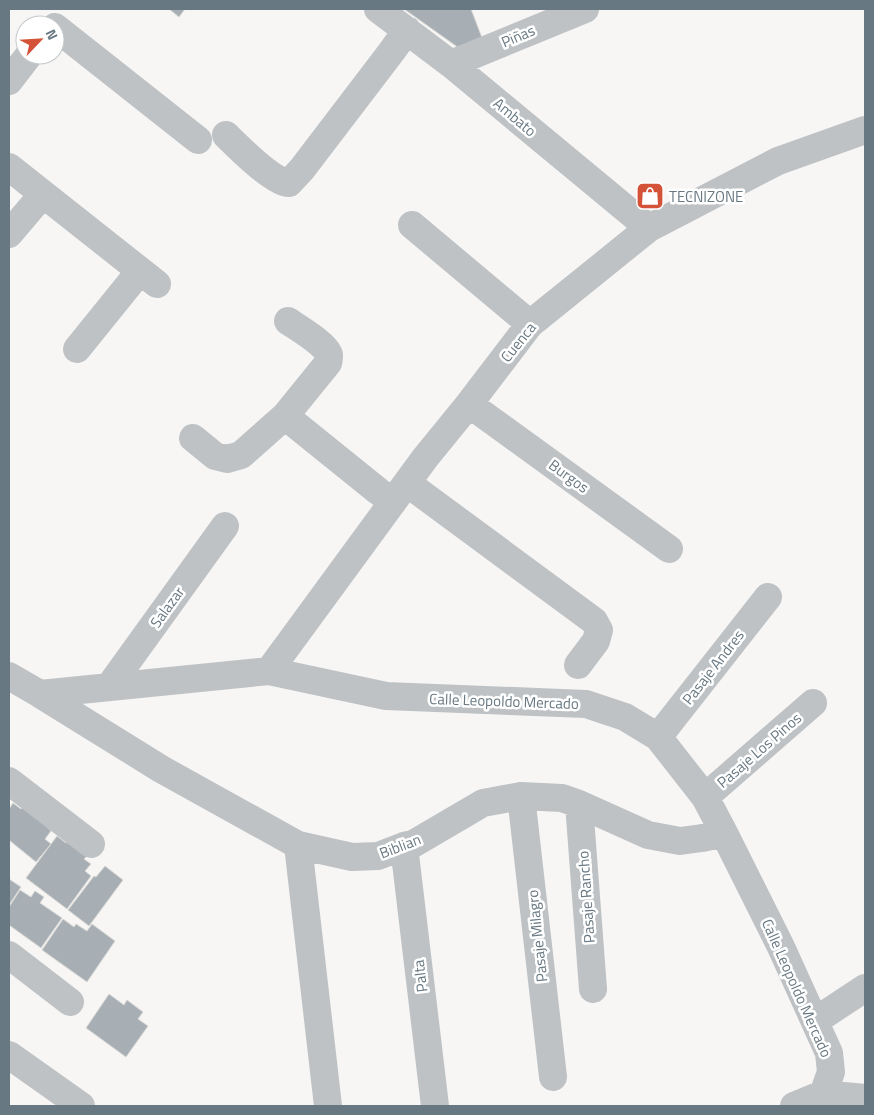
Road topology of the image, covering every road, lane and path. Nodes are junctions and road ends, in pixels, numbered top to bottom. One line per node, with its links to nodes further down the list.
1 (378, 9): 3 (street, Ambato)
2 (585, 9): 5 (street, Piñas)
3 (407, 30): 5 (street, Ambato); 9 (street)
4 (65, 35): 10 (street)
5 (451, 64): 14 (street, Ambato)
6 (21, 65): 7 (street)
7 (9, 81)
8 (865, 130): 14 (street, Cuenca)
9 (226, 136)
10 (198, 140)
11 (9, 167): 12 (street)
12 (43, 194): 15 (street); 18 (street)
13 (412, 225): 17 (street)
14 (649, 228): 17 (street, Cuenca)
15 (9, 234)
16 (288, 321): 20 (street)
17 (530, 324): 19 (street, Cuenca)
18 (77, 349)
19 (469, 404): 22 (street, Cuenca); 24 (street, Burgos)
20 (285, 416): 21 (street); 22 (street)
21 (194, 438)
22 (400, 492): 26 (street); 27 (street, Cuenca)
23 (224, 526): 29 (street, Salazar)
24 (669, 549)
25 (768, 597): 32 (street, Pasaje Andres)
26 (578, 665)
27 (269, 671): 29 (street, Calle Leopoldo Mercado); 32 (street, Calle Leopoldo Mercado)
28 (9, 676): 30 (street)
29 (109, 687): 30 (street, Calle Leopoldo Mercado)
30 (40, 694): 39 (street, Biblian)
31 (813, 703): 35 (street, Pasaje Los Pinos)
32 (658, 737): 35 (street, Calle Leopoldo Mercado)
33 (9, 781): 38 (street)
34 (521, 796): 36 (street, Biblian); 40 (street, Biblian); 47 (street, Pasaje Milagro)
35 (705, 797): 37 (street, Calle Leopoldo Mercado)
36 (579, 804): 37 (street, Biblian); 43 (street, Pasaje Rancho)
37 (724, 833): 45 (street, Calle Leopoldo Mercado)
38 (91, 844)
39 (298, 845): 40 (street, Biblian); 51 (street)
40 (404, 846): 52 (street, Palta)
41 (9, 955): 44 (street)
42 (865, 988): 45 (street)
43 (593, 989)
44 (70, 1002)
45 (815, 1021): 49 (street, Calle Leopoldo Mercado)
46 (9, 1054): 50 (street)
47 (553, 1078)
48 (865, 1098): 49 (street)
49 (821, 1100): 53 (street)
50 (81, 1106)
51 (328, 1106)
52 (435, 1106)
53 (794, 1106)

